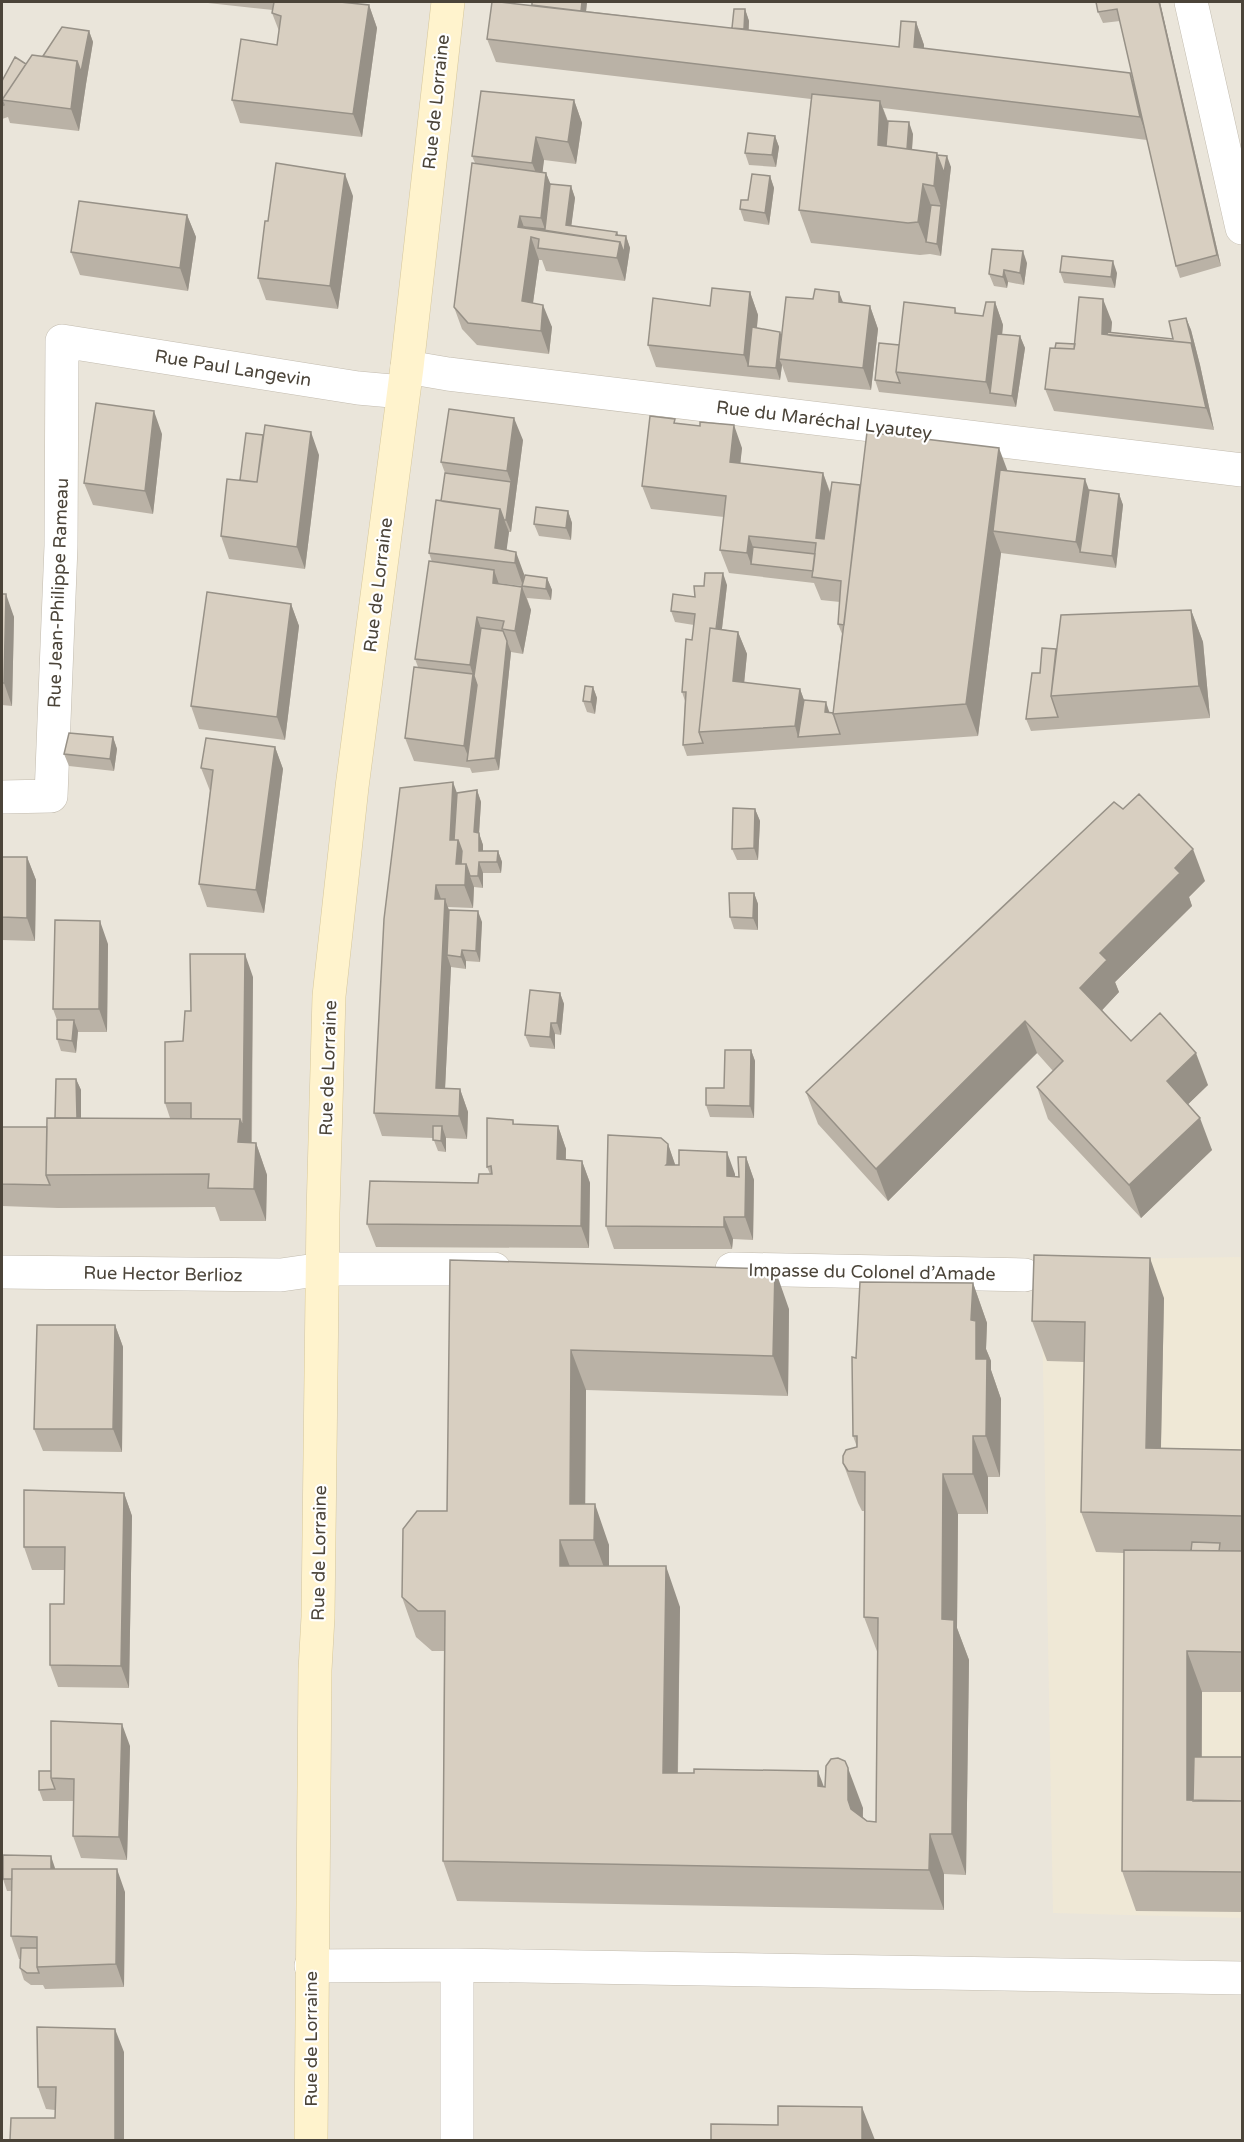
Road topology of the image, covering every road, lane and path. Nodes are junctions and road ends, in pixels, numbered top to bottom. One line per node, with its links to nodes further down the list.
1 (447, 2): 5 (main road, Rue de Lorraine)
2 (1191, 2): 3 (street)
3 (1242, 228)
4 (62, 341): 5 (street, Rue Paul Langevin); 7 (street, Rue Jean-Philippe Rameau)
5 (405, 379): 6 (street, Rue du Maréchal Lyautey); 8 (main road, Rue de Lorraine)
6 (1242, 470)
7 (2, 797)
8 (323, 1269): 9 (street); 11 (street, Rue Hector Berlioz); 14 (main road, Rue de Lorraine)
9 (525, 1269)
10 (704, 1269): 12 (street, Impasse du Colonel d’Amade)
11 (2, 1272)
12 (1024, 1275)
13 (457, 1965): 14 (street); 15 (street); 17 (street)
14 (311, 1966): 16 (main road, Rue de Lorraine)
15 (1242, 1978)
16 (311, 2140)
17 (457, 2140)

